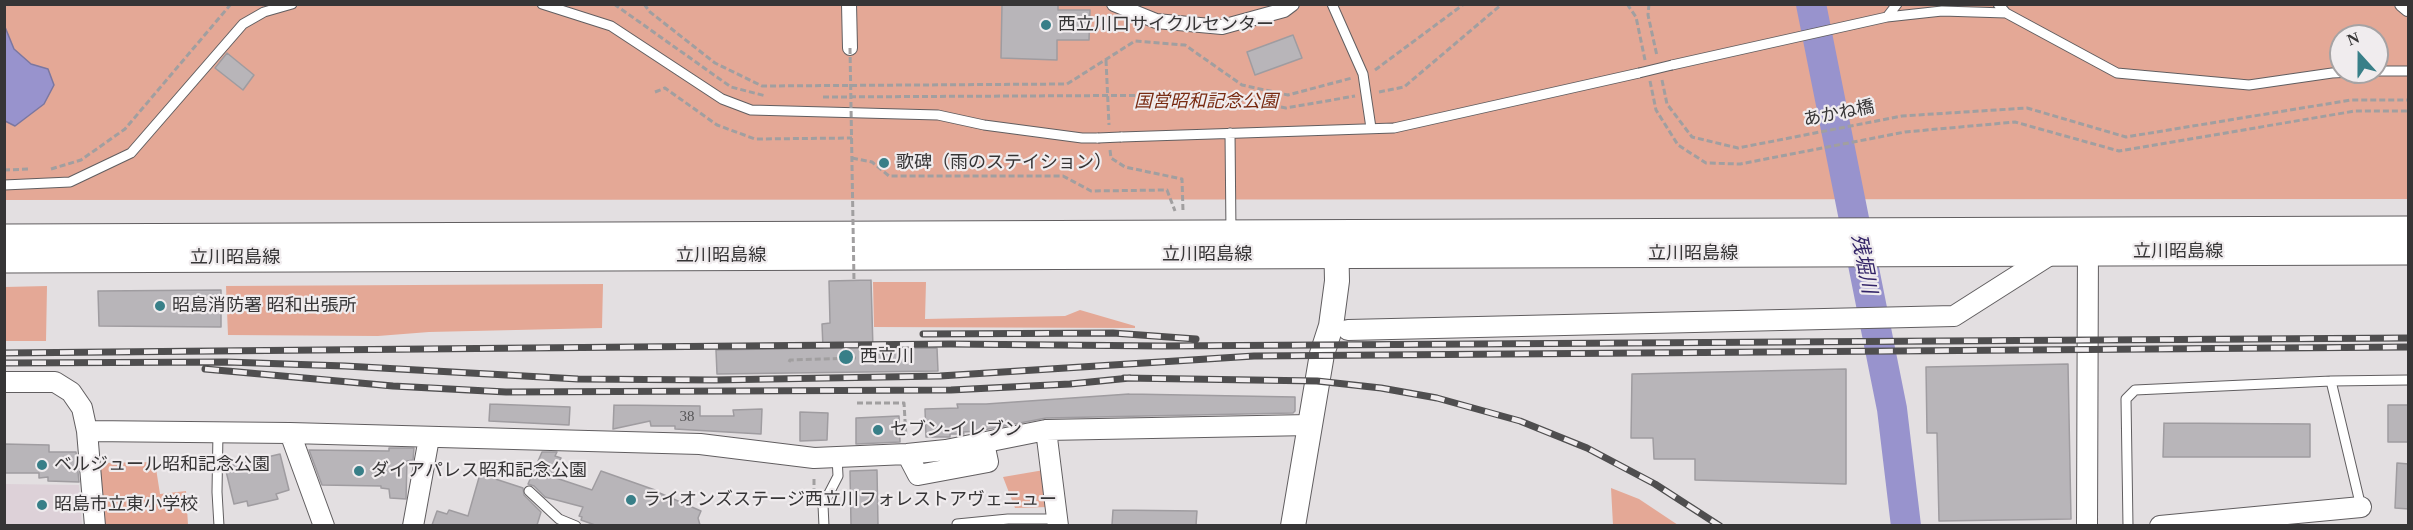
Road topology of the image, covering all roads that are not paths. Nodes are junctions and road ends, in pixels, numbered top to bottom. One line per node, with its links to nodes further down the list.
1 (292, 4): 19 (lane)
2 (542, 4): 18 (lane, bridge)
3 (849, 4): 13 (street)
4 (1114, 4): 5 (street)
5 (1292, 4)
6 (1332, 4): 17 (lane)
7 (1897, 4): 12 (lane)
8 (1998, 4): 11 (lane)
9 (2402, 4): 10 (street)
10 (2409, 9)
11 (2006, 13): 12 (lane); 16 (lane)
12 (1887, 17): 17 (lane, bridge)
13 (850, 48)
14 (2389, 71): 15 (lane)
15 (2409, 71)
16 (2329, 73)
17 (1371, 128): 18 (lane)
18 (1230, 133): 21 (lane)
19 (4, 184)
20 (2409, 230): 23 (main road, 立川昭島線)
21 (1231, 234): 25 (main road, 立川昭島線); 26 (main road, 立川昭島線)
22 (4, 238): 26 (main road, 立川昭島線)
23 (2088, 241): 24 (main road, 立川昭島線); 27 (main road, 立川昭島線); 28 (main road, 立川昭島線); 52 (street)
24 (1902, 242): 25 (main road, 立川昭島線); 28 (main road, 立川昭島線)
25 (1336, 244): 26 (main road, 立川昭島線); 34 (street)
26 (169, 248): 29 (main road, 立川昭島線)
27 (2409, 251)
28 (2053, 253): 30 (street)
29 (4, 259)
30 (1348, 330)
31 (2409, 380): 32 (lane)
32 (2331, 381): 42 (lane); 53 (lane)
33 (4, 382): 36 (street)
34 (1310, 425): 35 (street); 51 (street)
35 (1046, 430): 40 (street); 43 (street)
36 (87, 431): 37 (street); 45 (street)
37 (218, 432): 38 (street); 46 (lane)
38 (290, 433): 39 (street); 47 (street)
39 (429, 438): 40 (street); 48 (street)
40 (837, 457): 50 (lane)
41 (529, 491): 49 (lane)
42 (2361, 507): 54 (street)
43 (1058, 522): 44 (lane)
44 (957, 524)
45 (94, 525)
46 (219, 525)
47 (324, 525)
48 (413, 525)
49 (576, 525)
50 (824, 525)
51 (1293, 525)
52 (2087, 525)
53 (2128, 525)
54 (2160, 525)

